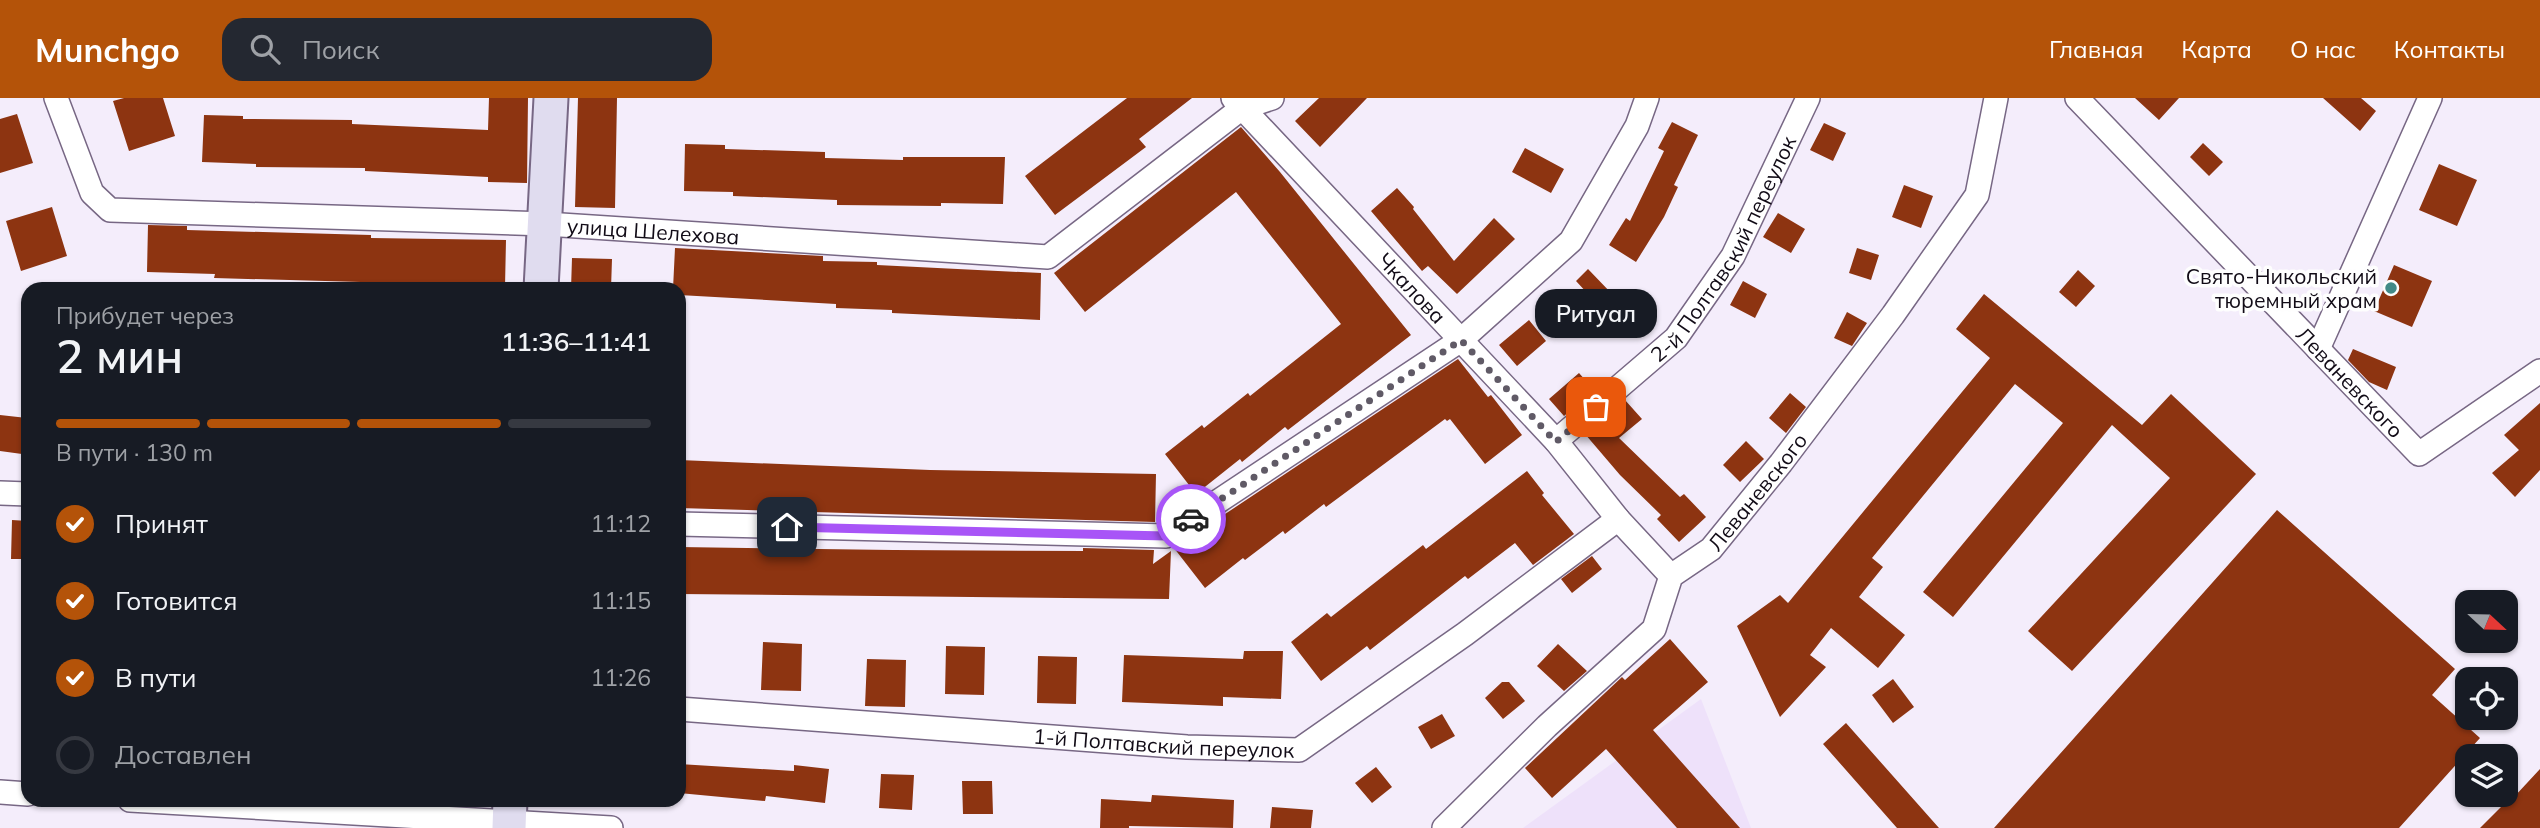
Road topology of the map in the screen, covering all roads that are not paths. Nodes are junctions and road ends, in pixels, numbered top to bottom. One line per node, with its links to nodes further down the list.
1 (56, 98): 10 (street, улица Шелехова)
2 (551, 98): 10 (street)
3 (1272, 98): 9 (street, улица Шелехова)
4 (1647, 98): 12 (street)
5 (1808, 98): 15 (street, 2-й Полтавский переулок)
6 (1996, 98): 20 (street, Леваневского)
7 (2077, 98): 13 (street, Леваневского)
8 (2430, 98): 13 (street)
9 (1238, 103): 10 (street, улица Шелехова); 12 (street, Чкалова)
10 (546, 224): 11 (street)
11 (542, 282)
12 (1461, 340): 15 (street, Чкалова); 19 (street)
13 (2318, 349): 14 (street, Леваневского)
14 (2540, 370)
15 (1556, 442): 18 (street, Чкалова)
16 (0, 493): 17 (street)
17 (21, 494)
18 (1618, 519): 20 (street, Чкалова); 21 (street, 1-й Полтавский переулок)
19 (686, 524)
20 (1671, 576): 27 (street)
21 (686, 710)
22 (0, 792): 23 (street)
23 (21, 794)
24 (296, 807): 25 (street)
25 (509, 816): 26 (street)
26 (611, 828)
27 (1444, 828)

